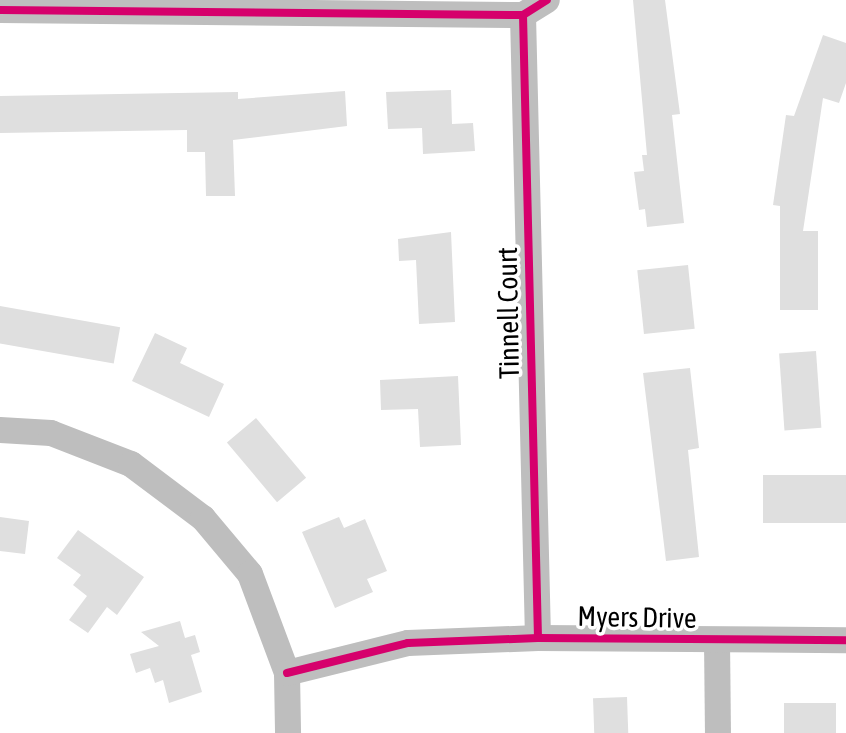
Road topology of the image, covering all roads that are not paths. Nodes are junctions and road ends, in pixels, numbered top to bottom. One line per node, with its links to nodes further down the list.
1 (547, 0): 3 (street)
2 (0, 10): 3 (street)
3 (523, 15): 5 (street, Tinnell Court)
4 (0, 430): 8 (street)
5 (538, 638): 6 (street, Myers Drive); 8 (street, Myers Drive)
6 (717, 640): 7 (street, Myers Drive); 10 (street)
7 (846, 640)
8 (287, 673): 9 (street)
9 (288, 733)
10 (718, 733)

